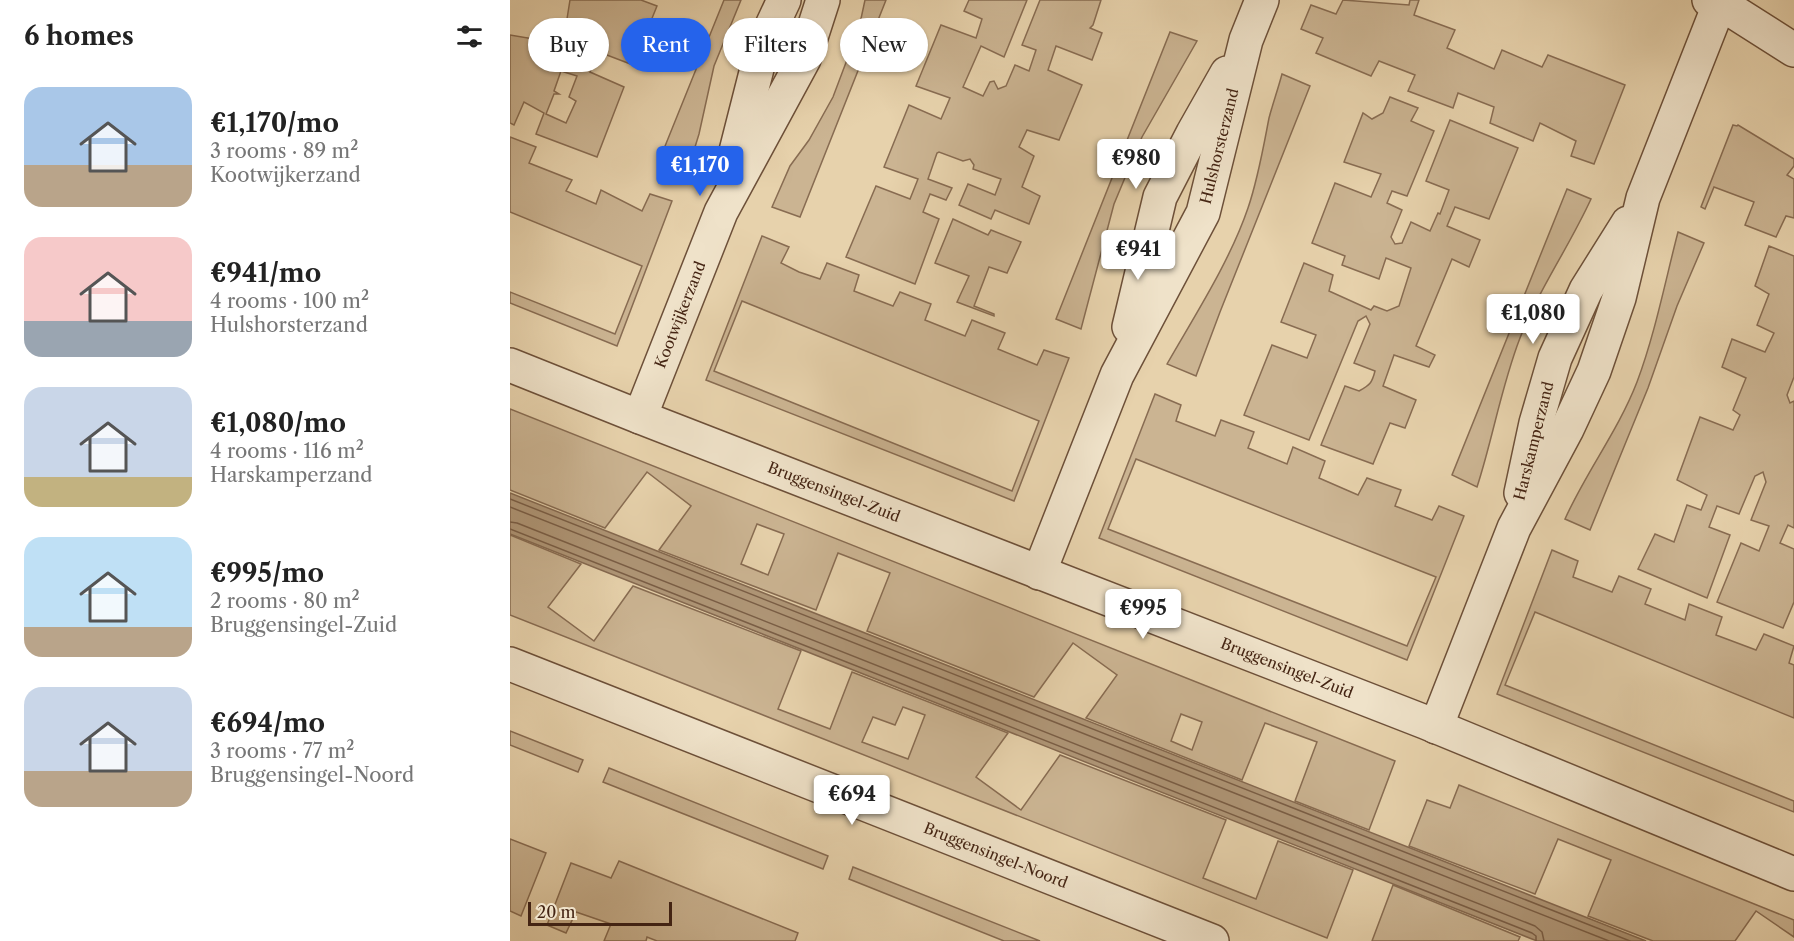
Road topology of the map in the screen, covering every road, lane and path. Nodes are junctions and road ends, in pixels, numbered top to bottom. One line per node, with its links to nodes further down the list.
1 (784, 0): 7 (street, Kootwijkerzand)
2 (823, 0): 7 (street, Kootwijkerzand)
3 (1262, 0): 5 (street, Hulshorsterzand)
4 (1717, 1): 6 (street); 13 (street, Harskamperzand)
5 (1246, 40): 9 (street, Hulshorsterzand); 9 (street, Hulshorsterzand)
6 (1794, 50)
7 (721, 212): 10 (street, Kootwijkerzand)
8 (510, 365): 10 (street, Bruggensingel-Zuid)
9 (1117, 375): 11 (street, Hulshorsterzand)
10 (640, 417): 11 (street, Bruggensingel-Zuid)
11 (1039, 573): 13 (street, Bruggensingel-Zuid)
12 (510, 664): 15 (street, Bruggensingel-Noord)
13 (1436, 727): 14 (street, Bruggensingel-Zuid)
14 (1794, 874)
15 (1212, 941)

